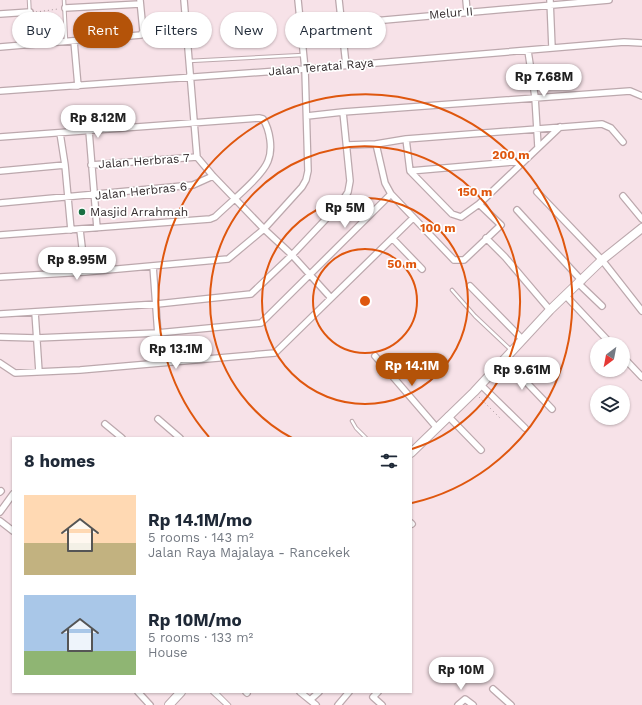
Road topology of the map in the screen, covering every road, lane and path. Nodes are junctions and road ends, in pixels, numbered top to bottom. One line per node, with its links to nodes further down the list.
1 (29, 0): 11 (lane)
2 (64, 0): 10 (lane)
3 (184, 0): 28 (street)
4 (298, 0): 27 (street)
5 (339, 0): 12 (street)
6 (466, 0): 13 (street)
7 (609, 0): 9 (street, Melur II)
8 (140, 2): 10 (street); 17 (street)
9 (550, 3): 13 (street, Melur II); 25 (street)
10 (65, 8): 11 (path); 18 (lane)
11 (30, 12)
12 (340, 12)
13 (467, 12): 16 (street, Melur II)
14 (12, 13): 15 (street)
15 (0, 14)
16 (386, 20)
17 (133, 36)
18 (66, 41): 19 (street)
19 (73, 41)
20 (642, 43): 25 (street, Jalan Teratai Raya)
21 (12, 46): 22 (street)
22 (0, 47)
23 (75, 48): 32 (street)
24 (344, 48): 29 (street)
25 (552, 48): 26 (street, Jalan Teratai Raya)
26 (528, 51): 29 (street, Jalan Teratai Raya); 35 (street)
27 (304, 54): 28 (lane); 30 (street)
28 (190, 61): 31 (street)
29 (346, 65): 30 (street, Jalan Teratai Raya)
30 (305, 69): 31 (street, Jalan Teratai Raya); 37 (street)
31 (190, 78): 32 (street, Jalan Teratai Raya); 38 (street)
32 (78, 86): 33 (street, Jalan Teratai Raya)
33 (0, 91)
34 (642, 96): 35 (street)
35 (535, 97): 36 (street); 40 (street)
36 (343, 112): 37 (street); 47 (street)
37 (307, 116): 68 (street)
38 (195, 124): 41 (street); 49 (street); 61 (street)
39 (560, 127): 40 (street); 45 (street); 48 (street)
40 (538, 128): 44 (street); 48 (street)
41 (88, 131): 42 (street); 51 (street)
42 (60, 133): 43 (street); 52 (street)
43 (0, 137)
44 (406, 139): 46 (street); 53 (street)
45 (623, 142)
46 (376, 144): 47 (street); 57 (street)
47 (347, 145): 75 (street)
48 (538, 147): 50 (street)
49 (197, 157): 51 (street, Jalan Herbras 7); 55 (street)
50 (523, 161): 53 (street); 63 (street)
51 (91, 164): 58 (street)
52 (65, 165): 54 (street); 60 (street)
53 (410, 171): 63 (street)
54 (0, 172)
55 (213, 176): 58 (street, Jalan Herbras 6); 61 (street)
56 (536, 192): 76 (street)
57 (391, 194): 65 (street); 80 (street)
58 (94, 196): 60 (street, Jalan Herbras 6); 67 (street)
59 (623, 196): 66 (street)
60 (67, 197): 62 (street, Jalan Herbras 6); 69 (street)
61 (234, 198): 67 (street); 68 (street)
62 (0, 203)
63 (480, 204): 73 (street)
64 (517, 210): 82 (street)
65 (414, 218): 73 (street); 74 (street)
66 (642, 219)
67 (97, 228): 70 (street)
68 (264, 229): 75 (street); 77 (street)
69 (71, 230): 70 (street); 72 (street)
70 (80, 230): 79 (street)
71 (640, 232): 76 (main road)
72 (0, 235)
73 (486, 238): 89 (street)
74 (393, 239): 78 (street); 86 (street)
75 (292, 254): 80 (street); 87 (street)
76 (602, 260): 82 (main road); 90 (street)
77 (153, 266): 79 (street); 87 (street)
78 (422, 269)
79 (85, 272): 81 (street)
80 (311, 276): 86 (street); 93 (street)
81 (0, 277)
82 (580, 282): 85 (main road); 88 (street)
83 (470, 286): 97 (street)
84 (452, 290): 98 (lane)
85 (566, 296): 89 (main road); 95 (street)
86 (331, 298): 101 (street)
87 (157, 304): 91 (street); 93 (street)
88 (602, 306)
89 (550, 310): 97 (main road)
90 (642, 310)
91 (35, 312): 92 (street); 96 (street)
92 (0, 314)
93 (157, 333): 96 (street); 101 (street)
94 (0, 337): 96 (street)
95 (604, 337)
96 (36, 338): 104 (street)
97 (523, 340): 98 (main road)
98 (513, 351): 100 (main road)
99 (375, 356): 114 (street)
100 (505, 360): 106 (main road); 108 (street)
101 (160, 363): 104 (street)
102 (0, 364): 104 (street)
103 (630, 364): 105 (street)
104 (39, 372)
105 (642, 377)
106 (481, 386): 107 (main road); 115 (street)
107 (474, 392): 109 (main road); 110 (path)
108 (552, 409)
109 (448, 416): 114 (main road); 119 (street)
110 (500, 418)
111 (158, 419): 117 (street)
112 (352, 421): 118 (lane)
113 (105, 424): 116 (street)
114 (437, 428): 120 (main road)
115 (525, 428)
116 (121, 437)
117 (179, 437)
118 (365, 437)
119 (481, 450)
120 (412, 452)
121 (12, 495): 122 (street)
122 (0, 512)
123 (0, 521): 124 (street)
124 (12, 530)
125 (493, 689): 144 (street)
126 (139, 693): 135 (street)
127 (180, 693): 136 (main road)
128 (213, 693): 137 (lane)
129 (217, 693): 138 (lane)
130 (301, 693): 134 (street)
131 (318, 693): 134 (street)
132 (348, 693): 140 (street)
133 (377, 693): 141 (street)
134 (310, 700): 139 (street)
135 (150, 705)
136 (169, 705)
137 (226, 705)
138 (229, 705)
139 (316, 705)
140 (338, 705)
141 (382, 705)
142 (458, 705): 143 (street)
143 (473, 705)
144 (511, 705)

